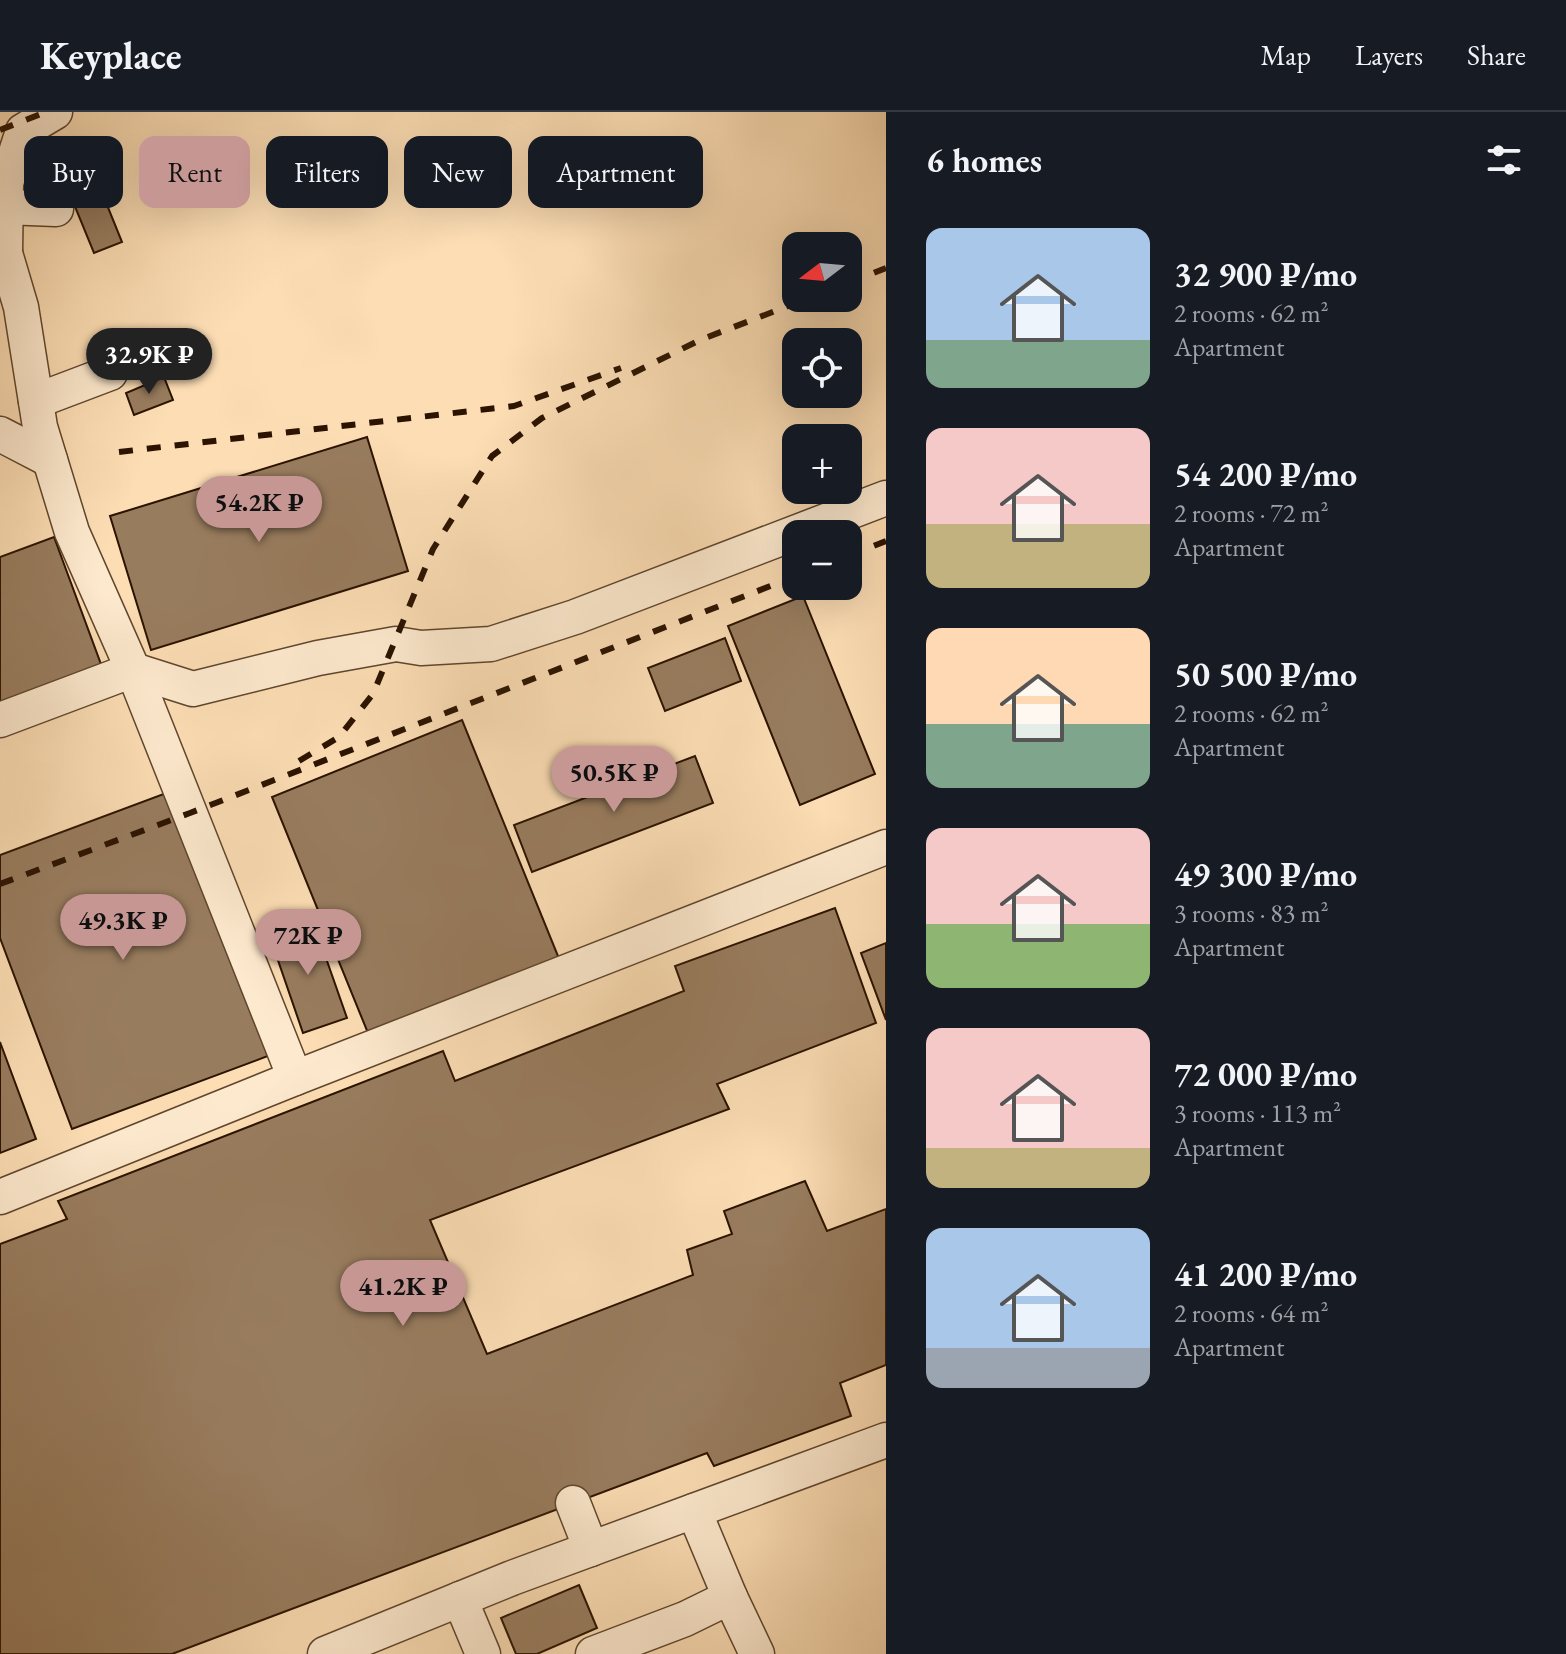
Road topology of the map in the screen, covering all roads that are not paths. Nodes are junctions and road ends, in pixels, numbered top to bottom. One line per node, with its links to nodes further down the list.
1 (55, 112): 2 (lane)
2 (4, 207): 3 (lane); 4 (lane)
3 (56, 209)
4 (3, 253): 6 (lane)
5 (110, 373): 6 (lane)
6 (36, 401): 8 (lane)
7 (0, 434): 8 (lane)
8 (50, 460): 10 (lane)
9 (886, 498): 10 (lane)
10 (133, 670): 11 (lane); 13 (lane)
11 (0, 720)
12 (886, 847): 13 (lane)
13 (295, 1078): 14 (lane)
14 (0, 1197)
15 (886, 1440): 17 (lane)
16 (573, 1503): 18 (lane)
17 (694, 1511): 18 (lane); 19 (lane)
18 (591, 1549): 20 (lane)
19 (730, 1597): 23 (lane); 24 (lane)
20 (460, 1599): 21 (lane); 22 (lane)
21 (325, 1654)
22 (483, 1654)
23 (593, 1654)
24 (757, 1654)

